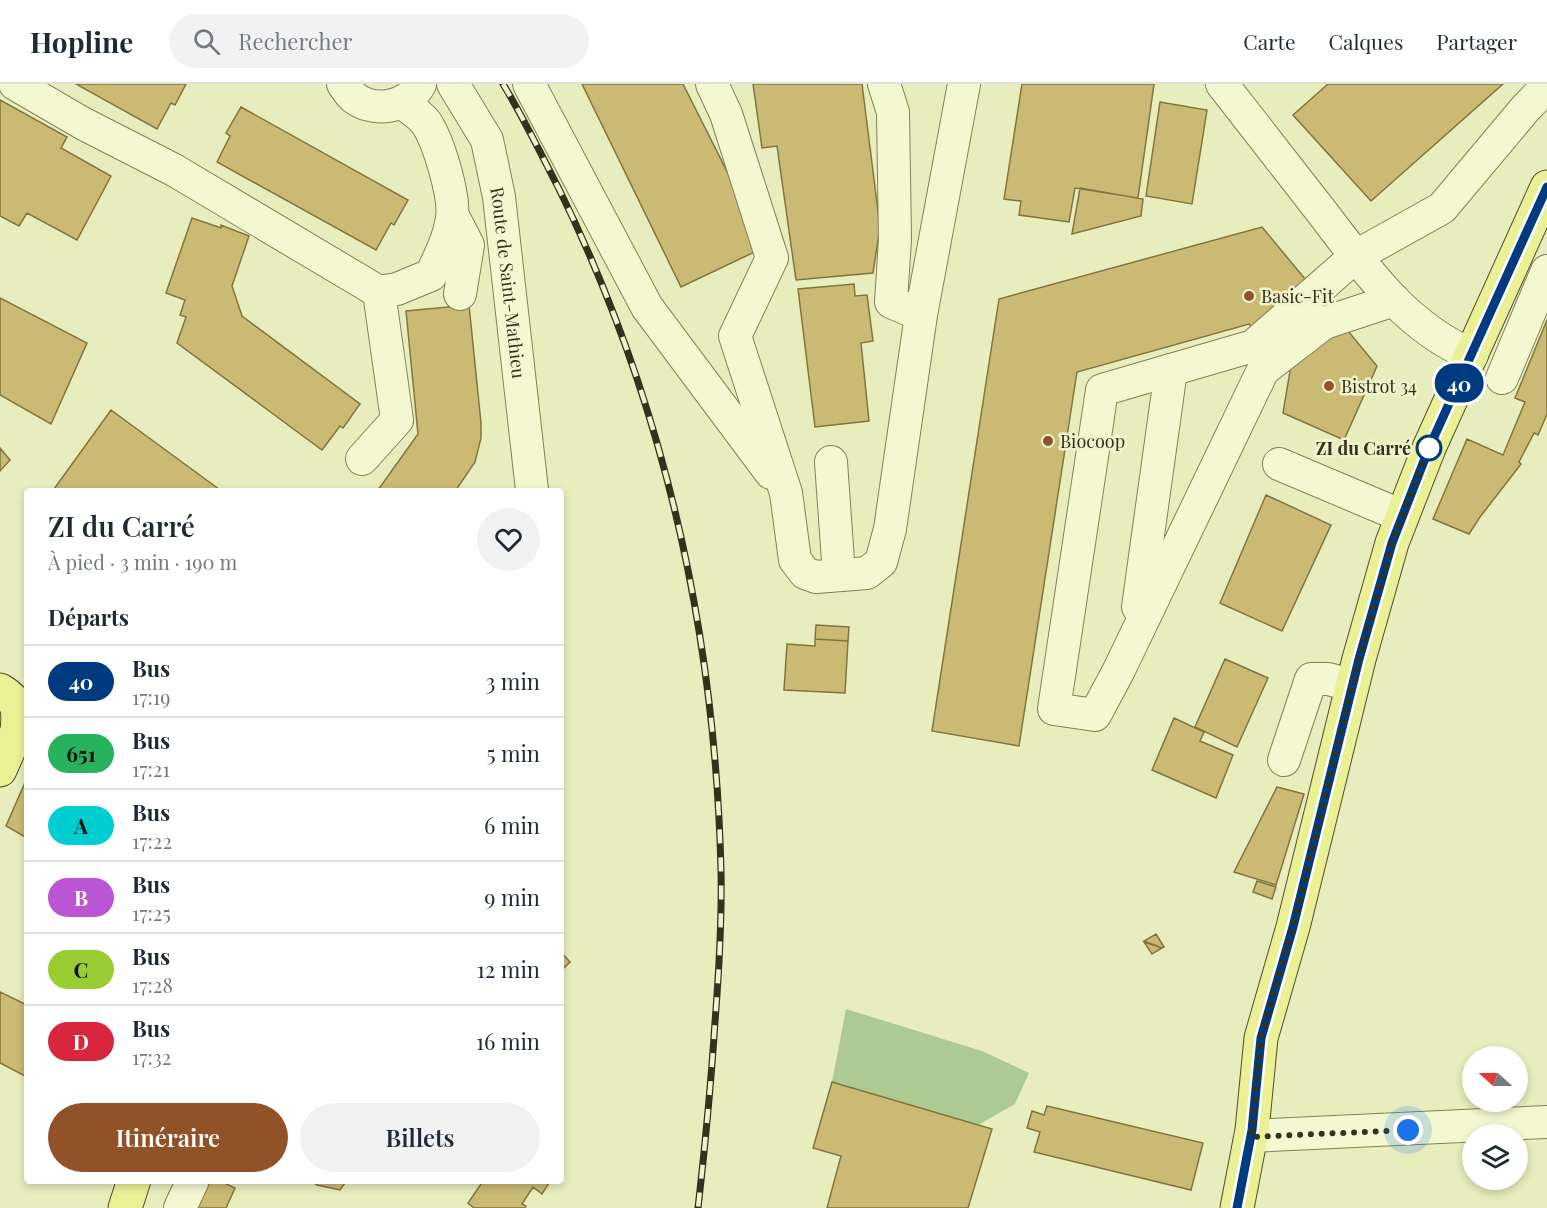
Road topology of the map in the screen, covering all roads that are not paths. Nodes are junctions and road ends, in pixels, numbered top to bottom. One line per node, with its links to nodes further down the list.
1 (15, 84): 15 (street)
2 (343, 84): 10 (street)
3 (453, 84): 27 (street, Route de Saint-Mathieu)
4 (529, 84): 28 (street)
5 (712, 84): 28 (street)
6 (884, 84): 18 (street)
7 (964, 84): 18 (street)
8 (1222, 84): 13 (street)
9 (1547, 86): 13 (street)
10 (411, 93): 12 (street)
11 (1547, 187): 20 (main road)
12 (453, 216): 15 (street); 16 (street)
13 (1356, 256): 17 (street); 19 (street)
14 (1547, 271): 22 (street)
15 (379, 292): 24 (street)
16 (460, 294)
17 (1394, 300): 20 (street); 23 (street)
18 (921, 315): 30 (street)
19 (1242, 349): 21 (street); 23 (street)
20 (1472, 356): 29 (main road)
21 (1171, 370): 35 (street); 35 (street)
22 (1502, 378)
23 (1238, 422): 35 (street)
24 (362, 459)
25 (831, 462): 30 (street)
26 (1279, 464): 29 (street)
27 (532, 488)
28 (786, 493): 30 (street)
29 (1402, 516): 33 (main road)
30 (838, 575)
31 (24, 676): 32 (main road)
32 (0, 679)
33 (1352, 685): 37 (street); 40 (main road)
34 (0, 690): 36 (main road)
35 (1087, 714)
36 (22, 724): 38 (main road)
37 (1284, 759)
38 (0, 770)
39 (1547, 1122): 40 (street)
40 (1251, 1137): 45 (main road)
41 (133, 1184): 43 (main road)
42 (191, 1184): 44 (street)
43 (124, 1208)
44 (180, 1208)
45 (1237, 1208)

